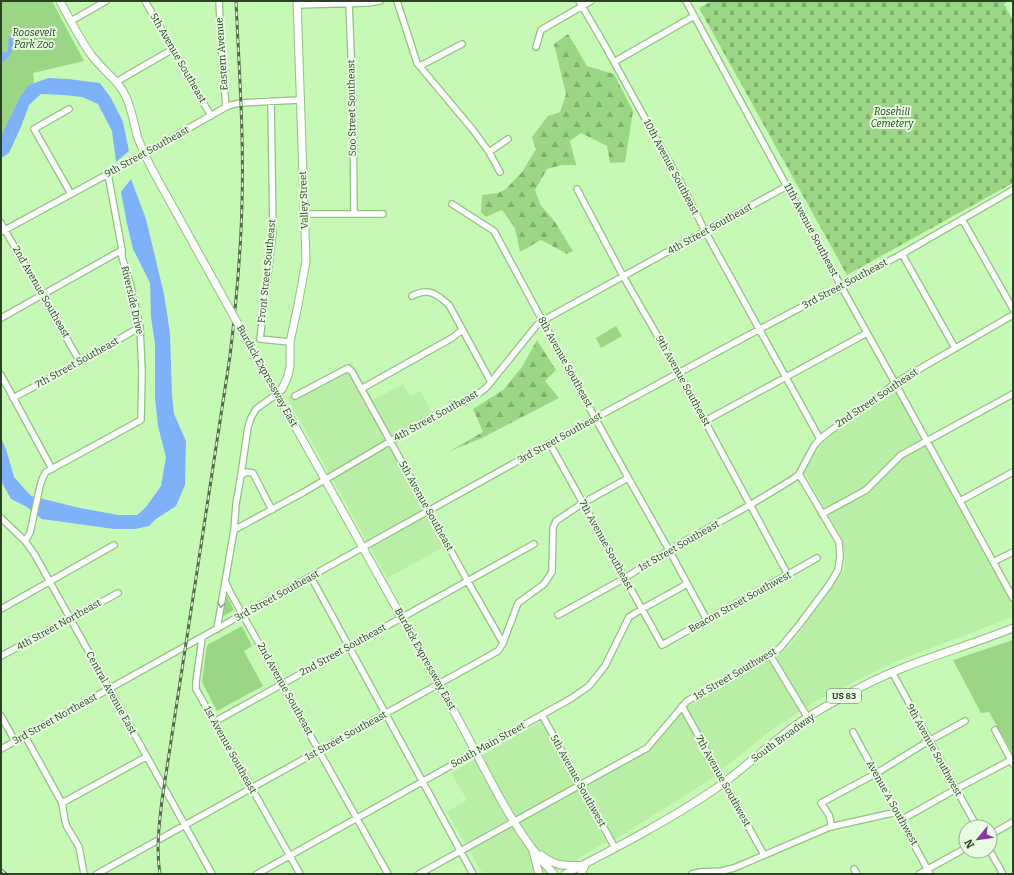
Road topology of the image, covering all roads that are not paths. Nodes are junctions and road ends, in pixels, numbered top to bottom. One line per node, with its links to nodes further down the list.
1 (60, 1): 13 (main road, Burdick Expressway East)
2 (106, 1): 13 (street)
3 (145, 1): 16 (street, 5th Avenue Southeast)
4 (219, 1): 22 (street, Eastern Avenue)
5 (380, 1): 9 (street)
6 (397, 1): 18 (street)
7 (590, 1): 11 (street)
8 (686, 1): 12 (street, 11th Avenue Southeast)
9 (351, 2): 10 (street); 36 (street, Soo Street Southeast)
10 (297, 3): 20 (main road, Valley Street)
11 (580, 4): 15 (street); 17 (street, 10th Avenue Southeast)
12 (694, 16): 17 (street); 30 (street, 11th Avenue Southeast)
13 (71, 21): 19 (main road, Burdick Expressway East)
14 (462, 44): 18 (street)
15 (536, 47)
16 (173, 49): 19 (street); 24 (street, 5th Avenue Southeast)
17 (614, 62): 41 (street, 10th Avenue Southeast)
18 (420, 66): 26 (street)
19 (116, 82): 27 (main road, Burdick Expressway East)
20 (300, 100): 21 (street, 9th Street Southeast); 35 (main road, Valley Street)
21 (271, 101): 22 (street, 9th Street Southeast); 56 (street, Front Street Southeast)
22 (226, 107): 24 (street, 9th Street Southeast)
23 (68, 109): 33 (street)
24 (210, 116): 27 (street, 9th Street Southeast)
25 (508, 139): 26 (street)
26 (489, 152): 28 (street)
27 (144, 153): 29 (street, 9th Street Southeast); 65 (main road, Burdick Expressway East, bridge)
28 (500, 172)
29 (108, 174): 33 (street, 9th Street Southeast); 42 (street, Riverside Drive)
30 (787, 186): 41 (street, 4th Street Southeast); 45 (street, 11th Avenue Southeast)
31 (577, 189): 44 (street, 9th Avenue Southeast)
32 (1013, 190): 38 (street, 3rd Street Southeast)
33 (71, 194): 40 (street, 9th Street Southeast)
34 (452, 204): 51 (street, 8th Avenue Southeast)
35 (304, 214): 36 (street); 56 (main road, Valley Street)
36 (354, 214): 37 (street)
37 (383, 214)
38 (962, 219): 43 (street, 3rd Street Southeast); 48 (street)
39 (1, 223): 40 (street, 2nd Avenue Southeast)
40 (3, 231): 46 (street, 2nd Avenue Southeast)
41 (705, 231): 44 (street, 4th Street Southeast); 53 (street, 10th Avenue Southeast)
42 (122, 250): 46 (street); 52 (street, Riverside Drive)
43 (902, 254): 45 (street, 3rd Street Southeast); 57 (street)
44 (623, 276): 51 (street, 4th Street Southeast); 59 (street, 9th Avenue Southeast)
45 (841, 286): 53 (street, 3rd Street Southeast); 55 (street, 11th Avenue Southeast)
46 (42, 295): 50 (street); 58 (street, 2nd Avenue Southeast)
47 (412, 296): 54 (street)
48 (1013, 309)
49 (1013, 315): 57 (street, 2nd Street Southeast)
50 (1, 318)
51 (542, 321): 62 (street, 4th Street Southeast); 69 (street, 8th Avenue Southeast)
52 (140, 327): 58 (street, 7th Street Southeast); 75 (street, Riverside Drive)
53 (760, 329): 59 (street, 3rd Street Southeast); 61 (street, 10th Avenue Southeast)
54 (462, 330): 62 (street); 64 (street)
55 (867, 333): 61 (street); 63 (street, 11th Avenue Southeast)
56 (290, 342): 65 (main road, Valley Street)
57 (955, 348): 63 (street, 2nd Street Southeast)
58 (80, 362): 68 (street, 7th Street Southeast)
59 (678, 373): 69 (street, 3rd Street Southeast); 70 (street, 9th Avenue Southeast)
60 (1, 375): 68 (street)
61 (786, 377): 70 (street); 71 (street, 10th Avenue Southeast)
62 (491, 382): 73 (street, 4th Street Southeast)
63 (895, 383): 71 (street, 2nd Street Southeast); 72 (street, 11th Avenue Southeast)
64 (361, 389): 67 (street, 5th Avenue Southeast); 73 (street, 5th Avenue Southeast)
65 (277, 394): 78 (street); 80 (main road, Burdick Expressway East)
66 (1013, 394): 72 (street)
67 (295, 396)
68 (13, 398): 75 (street)
69 (595, 418): 74 (street, 3rd Street Southeast); 79 (street, 8th Avenue Southeast)
70 (705, 421): 83 (street, 9th Avenue Southeast)
71 (820, 439): 77 (street, 2nd Street Southeast)
72 (927, 441): 81 (street, 11th Avenue Southeast); 86 (street)
73 (390, 442): 80 (street, 4th Street Southeast); 85 (street, 5th Avenue Southeast)
74 (550, 444): 82 (street, 7th Avenue Southeast); 85 (street, 3rd Street Southeast)
75 (52, 469): 89 (street)
76 (1013, 472): 81 (street)
77 (798, 474): 83 (street, 1st Street Southeast); 86 (street, 1st Street Southwest)
78 (241, 475): 84 (street); 88 (street)
79 (628, 478): 82 (street); 93 (street, 8th Avenue Southeast)
80 (326, 479): 84 (street, 4th Street Southeast); 92 (main road, Burdick Expressway East)
81 (960, 501): 96 (street, 11th Avenue Southeast)
82 (583, 503): 99 (street, 7th Avenue Southeast); 116 (street)
83 (750, 506): 93 (street, 1st Street Southeast); 97 (street, 9th Avenue Southeast)
84 (272, 510): 88 (street, 4th Street Southeast)
85 (429, 512): 92 (street, 3rd Street Southeast); 100 (street, 5th Avenue Southeast)
86 (822, 514): 119 (street, 1st Street Southwest)
87 (1, 518): 89 (street, Central Avenue East)
88 (234, 530): 102 (street)
89 (25, 540): 101 (street, Central Avenue East)
90 (534, 544): 100 (street, 2nd Street Southeast)
91 (114, 545): 101 (street)
92 (363, 548): 98 (street, 3rd Street Southeast); 110 (main road, Burdick Expressway East)
93 (669, 550): 99 (street, 1st Street Southeast); 103 (street, 8th Avenue Southeast)
94 (1013, 552): 96 (street)
95 (817, 558): 97 (street, Beacon Street Southwest)
96 (993, 562): 105 (street, 11th Avenue Southeast)
97 (788, 575): 112 (street, Beacon Street Southwest)
98 (311, 578): 108 (street, 3rd Street Southeast); 118 (street)
99 (625, 578): 107 (street, 7th Avenue Southeast); 109 (street, 1st Street Southeast)
100 (467, 580): 110 (street, 2nd Street Southeast); 116 (street, 5th Avenue Southeast)
101 (49, 581): 106 (street); 111 (street, Central Avenue East)
102 (225, 581): 108 (street, 2nd Avenue Southeast); 114 (street, one-way to 114)
103 (688, 584): 107 (street, South Main Street); 112 (street, 8th Avenue Southeast)
104 (118, 593): 111 (street, 4th Street Northeast)
105 (1013, 598)
106 (1, 609)
107 (642, 609): 117 (street, 7th Avenue Southeast); 127 (street, South Main Street)
108 (243, 615): 114 (street, 3rd Street Southeast); 122 (street, 2nd Avenue Southeast)
109 (558, 615)
110 (402, 618): 118 (street, 2nd Street Southeast); 123 (main road, Burdick Expressway East)
111 (70, 619): 120 (street, 4th Street Northeast); 124 (street, Central Avenue East)
112 (707, 620): 117 (street, Beacon Street Southwest)
113 (1013, 628): 121 (main road, South Broadway / US 83)
114 (217, 629): 115 (street, 3rd Street Southeast)
115 (202, 638): 124 (street, 3rd Street Southeast); 131 (street, 1st Avenue Southeast)
116 (503, 643): 123 (street, 1st Street Southeast)
117 (662, 645)
118 (349, 646): 122 (street, 2nd Street Southeast); 126 (street)
119 (770, 655): 125 (street, 1st Street Southwest); 129 (street)
120 (1, 656)
121 (892, 672): 129 (main road, South Broadway / US 83); 135 (street, 9th Avenue Southwest)
122 (282, 684): 131 (street, 2nd Street Southeast); 139 (street, 2nd Avenue Southeast)
123 (439, 684): 126 (street, 1st Street Southeast); 140 (main road, Burdick Expressway East)
124 (109, 690): 134 (street, 3rd Street Northeast); 141 (street, Central Avenue East)
125 (682, 706): 145 (street, 7th Avenue Southwest); 146 (street, 1st Street Southwest)
126 (386, 714): 139 (street, 1st Street Southeast); 144 (street)
127 (542, 715): 140 (street, South Main Street); 146 (street, 5th Avenue Southwest)
128 (1, 716): 136 (street)
129 (808, 718): 145 (main road, South Broadway / US 83)
130 (965, 721): 135 (street)
131 (214, 722): 147 (street, 1st Avenue Southeast)
132 (995, 730): 142 (street)
133 (853, 732): 143 (street, Avenue A Southwest)
134 (25, 736): 136 (street, 3rd Street Northeast); 149 (street)
135 (929, 740): 143 (street); 148 (street, 9th Avenue Southwest)
136 (13, 743): 137 (street); 138 (street, 3rd Street Northeast)
137 (1, 744)
138 (1, 749)
139 (319, 751): 147 (street, 1st Street Southeast); 151 (street, 2nd Avenue Southeast)
140 (476, 752): 144 (street, South Main Street); 154 (main road, Burdick Expressway East)
141 (146, 757): 149 (street); 156 (street, Central Avenue East)
142 (1012, 762): 148 (street)
143 (875, 774): 150 (street, Avenue A Southwest); 157 (street)
144 (422, 782): 151 (street, South Main Street); 161 (street)
145 (724, 782): 159 (main road, South Broadway / US 83); 163 (street, 7th Avenue Southwest)
146 (580, 784): 154 (street, 1st Street Southwest); 159 (street, 5th Avenue Southwest)
147 (251, 788): 156 (street, 1st Street Southeast); 164 (street, 1st Avenue Southeast)
148 (956, 789): 152 (street, 9th Avenue Southwest); 153 (street)
149 (62, 803): 168 (street)
150 (897, 812): 153 (street, Avenue A Southwest); 157 (street)
151 (357, 818): 164 (street, South Main Street); 173 (street, 2nd Avenue Southeast)
152 (973, 819)
153 (902, 820): 167 (street, Avenue A Southwest)
154 (514, 822): 160 (main road, Burdick Expressway East); 161 (street, 1st Street Southwest)
155 (1013, 822): 158 (street)
156 (185, 825): 169 (street, 1st Street Southeast); 170 (street, Central Avenue East)
157 (832, 826): 163 (street)
158 (998, 830)
159 (615, 848): 166 (main road, South Broadway / US 83)
160 (532, 849): 166 (main road); 176 (main road); 177 (main road)
161 (460, 851): 174 (street, 1st Street Southwest); 175 (street)
162 (958, 853): 167 (street)
163 (764, 855): 180 (street)
164 (289, 856): 171 (street, South Main Street); 172 (street, 1st Avenue Southeast)
165 (995, 859): 182 (street)
166 (585, 865): 178 (main road, South Broadway / US 83); 179 (main road)
167 (929, 872): 181 (street)
168 (84, 874)
169 (97, 874)
170 (212, 874)
171 (257, 874)
172 (300, 874)
173 (388, 874)
174 (419, 874)
175 (472, 874)
176 (539, 874)
177 (554, 874)
178 (566, 874)
179 (581, 874)
180 (692, 874)
181 (919, 874)
182 (1003, 874)

